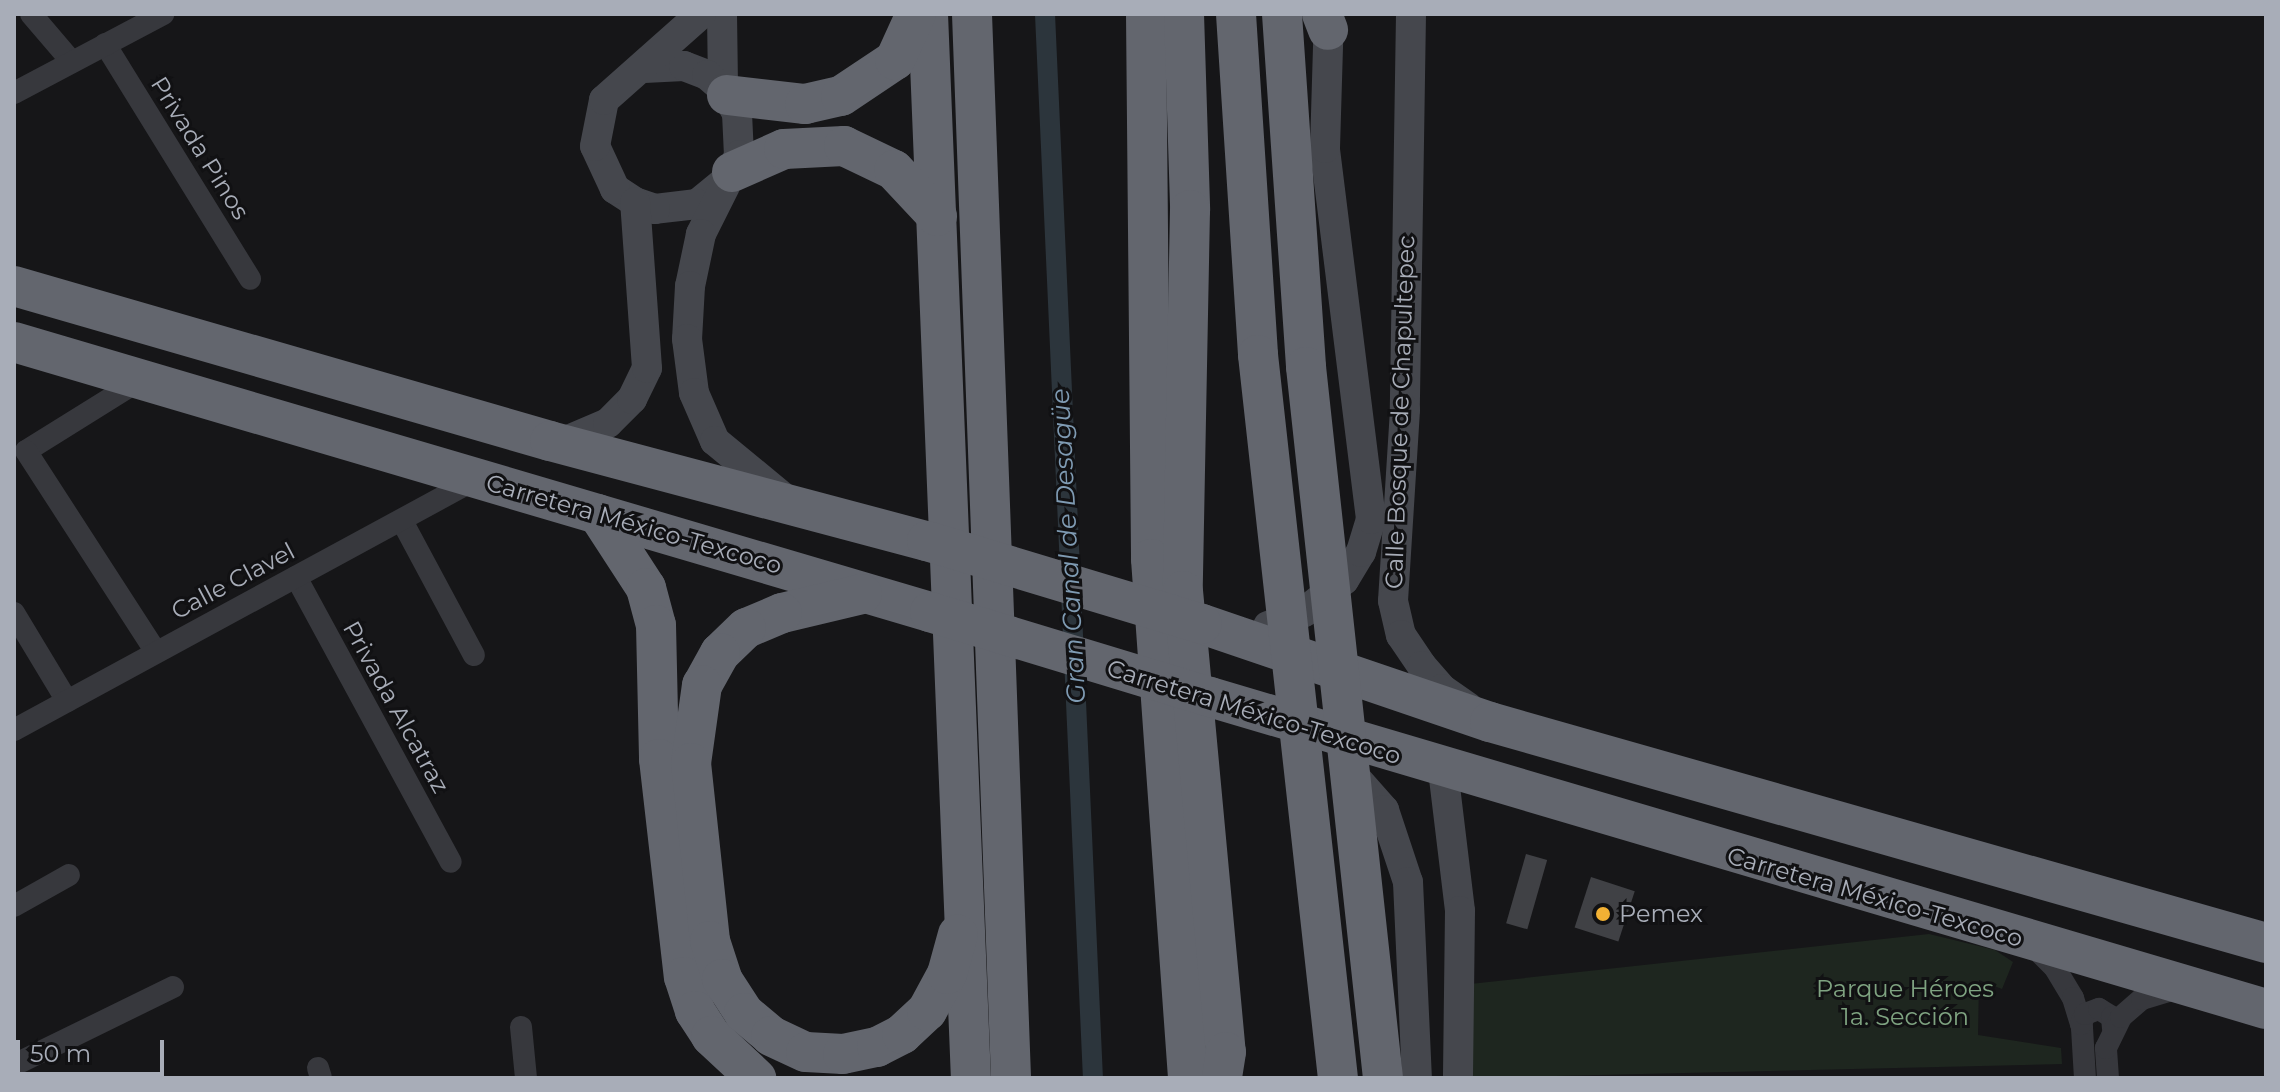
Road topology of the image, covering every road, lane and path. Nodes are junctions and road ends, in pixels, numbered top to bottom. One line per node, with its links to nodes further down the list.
1 (31, 14): 15 (street)
2 (39, 14): 15 (street)
3 (163, 14): 14 (street)
4 (701, 14): 16 (main road)
5 (722, 14): 17 (main road)
6 (916, 14): 17 (highway)
7 (928, 14): 21 (highway)
8 (972, 14): 61 (highway)
9 (1236, 14): 63 (highway, bridge)
10 (1282, 14): 64 (highway, bridge)
11 (1411, 14): 40 (main road, Calle Bosque de Chapultepec)
12 (1175, 15): 57 (highway); 62 (highway)
13 (1326, 19): 36 (main road, Calle Bosque de Chapultepec)
14 (105, 44): 15 (street); 22 (street, Privada Pinos)
15 (75, 60): 18 (street)
16 (644, 68): 17 (main road); 20 (main road)
17 (725, 92): 19 (main road)
18 (14, 93)
19 (731, 174): 20 (main road); 21 (highway); 30 (main road)
20 (635, 202): 28 (main road)
21 (937, 216): 46 (highway)
22 (250, 279)
23 (14, 286): 24 (highway)
24 (59, 299): 25 (highway); 28 (highway)
25 (14, 300)
26 (14, 342): 27 (highway, Carretera México-Texcoco)
27 (140, 380): 29 (highway, Carretera México-Texcoco); 37 (street)
28 (561, 443): 30 (highway)
29 (477, 478): 31 (highway, Carretera México-Texcoco); 32 (street, Calle Clavel)
30 (796, 503): 36 (highway, bridge)
31 (598, 514): 34 (highway, Carretera México-Texcoco); 59 (highway)
32 (402, 521): 33 (street, Calle Clavel); 38 (street)
33 (296, 577): 37 (street, Calle Clavel); 44 (street, Privada Alcatraz)
34 (869, 593): 41 (highway, Carretera México-Texcoco, bridge); 46 (highway)
35 (14, 613): 39 (street)
36 (1212, 627): 40 (highway)
37 (156, 652): 39 (street, Calle Clavel)
38 (474, 655)
39 (67, 701): 42 (street, Calle Clavel)
40 (1490, 722): 49 (highway)
41 (1315, 729): 43 (highway, Carretera México-Texcoco); 65 (main road)
42 (14, 730)
43 (1443, 770): 48 (highway, Carretera México-Texcoco); 66 (main road)
44 (451, 862)
45 (69, 875): 47 (street)
46 (966, 903): 60 (highway)
47 (14, 906)
48 (2027, 942): 51 (highway, Carretera México-Texcoco); 53 (street)
49 (2266, 943)
50 (173, 987): 56 (street)
51 (2189, 988): 52 (highway, Carretera México-Texcoco); 55 (street)
52 (2266, 1009)
53 (2081, 1024): 55 (street); 67 (street)
54 (521, 1027): 58 (street)
55 (2113, 1028): 68 (street)
56 (14, 1065)
57 (1228, 1069)
58 (526, 1078)
59 (756, 1078)
60 (971, 1078)
61 (1011, 1078)
62 (1188, 1078)
63 (1338, 1078)
64 (1383, 1078)
65 (1417, 1078)
66 (1458, 1078)
67 (2085, 1078)
68 (2108, 1078)

